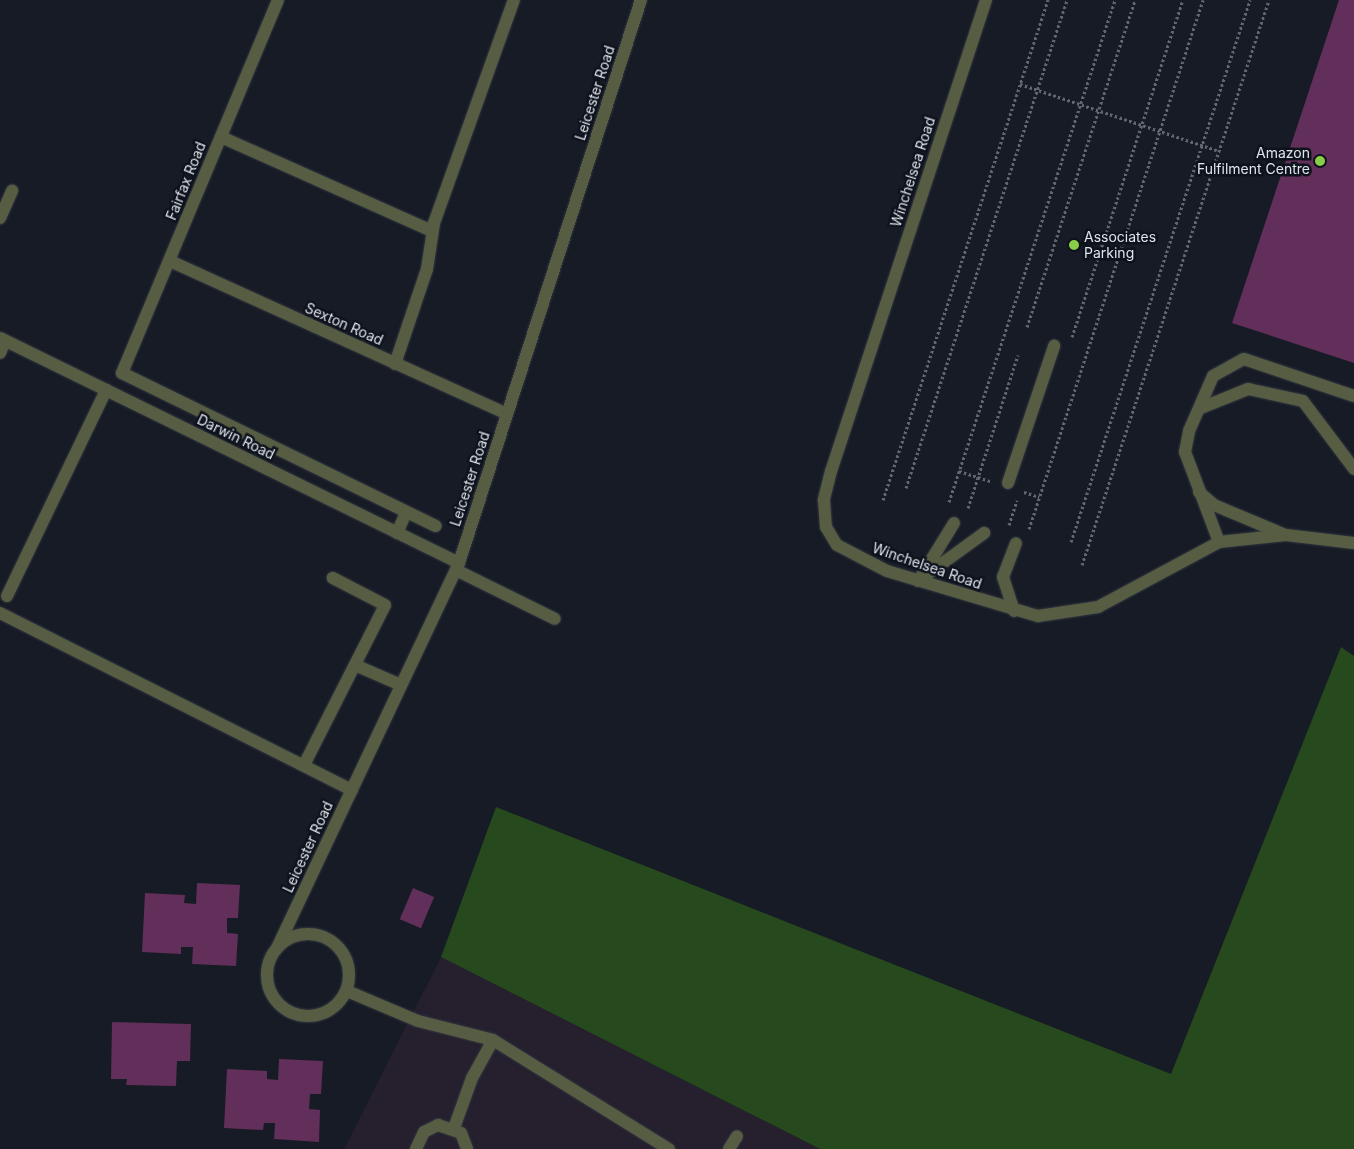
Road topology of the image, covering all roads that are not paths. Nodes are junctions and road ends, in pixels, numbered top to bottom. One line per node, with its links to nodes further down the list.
1 (278, 0): 5 (street, Fairfax Road)
2 (514, 0): 8 (street)
3 (641, 0): 17 (street, Leicester Road)
4 (986, 0): 32 (street, Winchelsea Road)
5 (221, 137): 8 (street); 9 (street, Fairfax Road)
6 (12, 191): 7 (street)
7 (0, 218)
8 (432, 231): 13 (street)
9 (170, 261): 13 (street, Sexton Road); 21 (street, Fairfax Road)
10 (3, 340): 12 (street); 14 (street, Darwin Road)
11 (1054, 346): 19 (street)
12 (0, 353)
13 (395, 364): 17 (street, Sexton Road)
14 (106, 390): 24 (street, Darwin Road); 33 (street)
15 (1354, 396): 16 (street)
16 (1201, 408): 18 (street); 20 (street)
17 (507, 414): 30 (street, Leicester Road)
18 (1354, 470)
19 (1008, 483)
20 (1197, 491): 26 (street); 27 (street)
21 (406, 513): 23 (street); 24 (street)
22 (959, 520): 32 (street)
23 (436, 526)
24 (397, 533): 30 (street, Darwin Road)
25 (984, 533): 32 (street)
26 (1286, 535): 27 (street, Winchelsea Road); 29 (street, Winchelsea Road)
27 (1219, 542): 34 (street, Winchelsea Road)
28 (1016, 543): 34 (street)
29 (1354, 543)
30 (457, 566): 36 (street, Darwin Road); 38 (street, Leicester Road)
31 (333, 578): 37 (street)
32 (918, 581): 34 (street, Winchelsea Road)
33 (7, 596)
34 (1014, 611)
35 (0, 613): 39 (street)
36 (555, 620)
37 (355, 665): 38 (street); 39 (street)
38 (401, 685): 40 (street, Leicester Road)
39 (304, 765): 40 (street)
40 (352, 790): 41 (street, Leicester Road)
41 (278, 946): 42 (street); 42 (street)
42 (347, 991): 43 (street)
43 (493, 1040): 44 (street); 48 (street)
44 (454, 1128): 46 (street); 47 (street)
45 (737, 1136): 49 (street)
46 (416, 1149)
47 (467, 1149)
48 (669, 1149)
49 (729, 1149)

